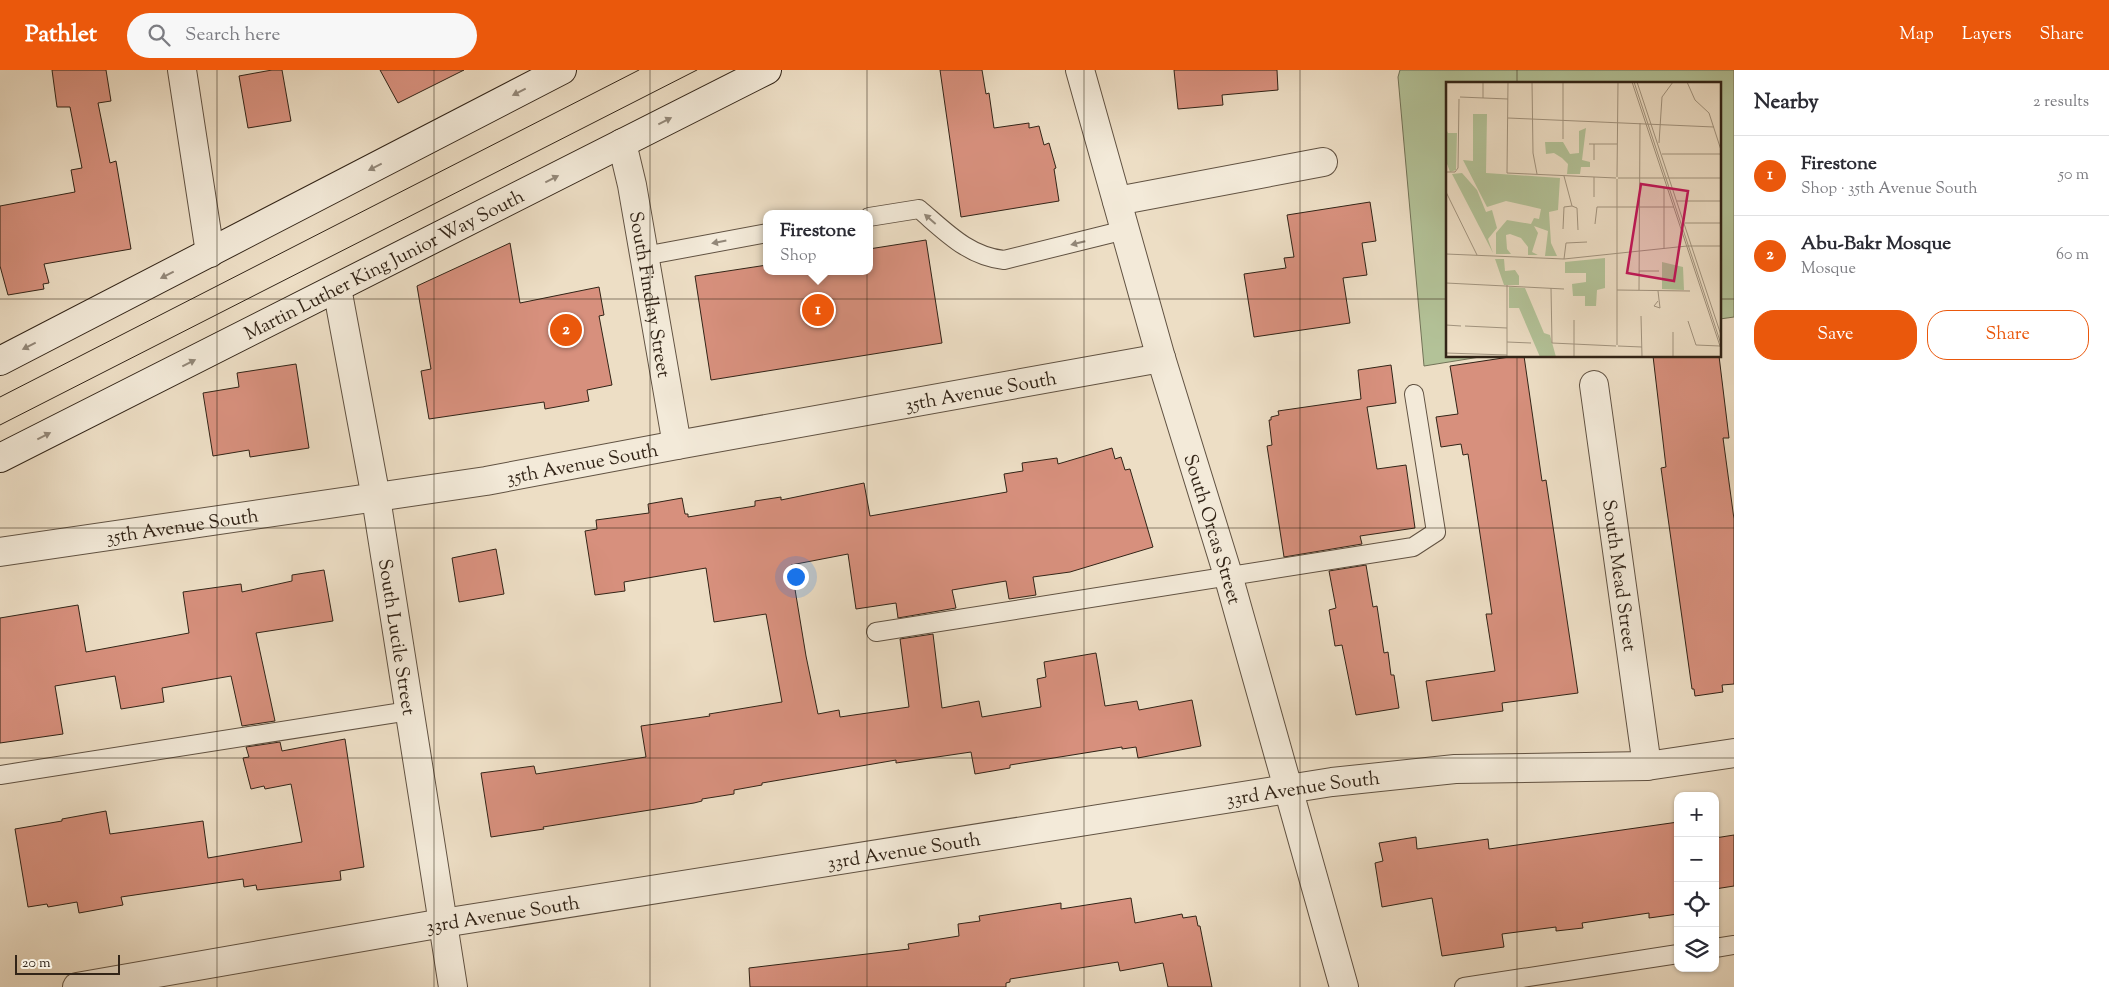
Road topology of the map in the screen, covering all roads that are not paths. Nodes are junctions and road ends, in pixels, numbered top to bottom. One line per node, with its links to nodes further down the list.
1 (182, 70): 11 (street)
2 (562, 70): 11 (street, one-way to 11)
3 (767, 70): 5 (street, Martin Luther King Junior Way South, one-way to 3)
4 (1080, 70): 7 (street, South Orcas Street)
5 (622, 143): 12 (street, South Findlay Street); 13 (street, Martin Luther King Junior Way South, one-way to 5)
6 (1324, 162): 7 (street)
7 (1117, 202): 9 (street, South Orcas Street)
8 (873, 216): 9 (lane, one-way to 8)
9 (1125, 230): 14 (street, South Orcas Street)
10 (763, 233): 12 (lane, one-way to 12)
11 (210, 253): 15 (street, one-way to 15)
12 (644, 256): 18 (street, South Findlay Street)
13 (337, 288): 19 (street, Martin Luther King Junior Way South, one-way to 13); 20 (street, South Lucile Street)
14 (1161, 358): 18 (street, 35th Avenue South); 22 (street, South Orcas Street)
15 (0, 361)
16 (1594, 385): 26 (street, South Mead Street)
17 (1414, 394): 22 (lane)
18 (677, 444): 20 (street, 35th Avenue South)
19 (0, 458)
20 (376, 498): 21 (street, 35th Avenue South); 24 (street, South Lucile Street)
21 (0, 552)
22 (1228, 575): 23 (lane); 28 (street, South Orcas Street)
23 (876, 632)
24 (409, 711): 27 (lane); 29 (street, South Lucile Street)
25 (1734, 753): 26 (street, 33rd Avenue South)
26 (1647, 766): 28 (street, 33rd Avenue South)
27 (0, 775)
28 (1288, 788): 29 (street, 33rd Avenue South); 35 (street, South Orcas Street)
29 (443, 923): 33 (street, 33rd Avenue South); 34 (street, South Lucile Street)
30 (1734, 945): 31 (lane)
31 (1719, 947)
32 (1674, 955): 36 (lane)
33 (77, 987)
34 (454, 987)
35 (1344, 987)
36 (1464, 987)

